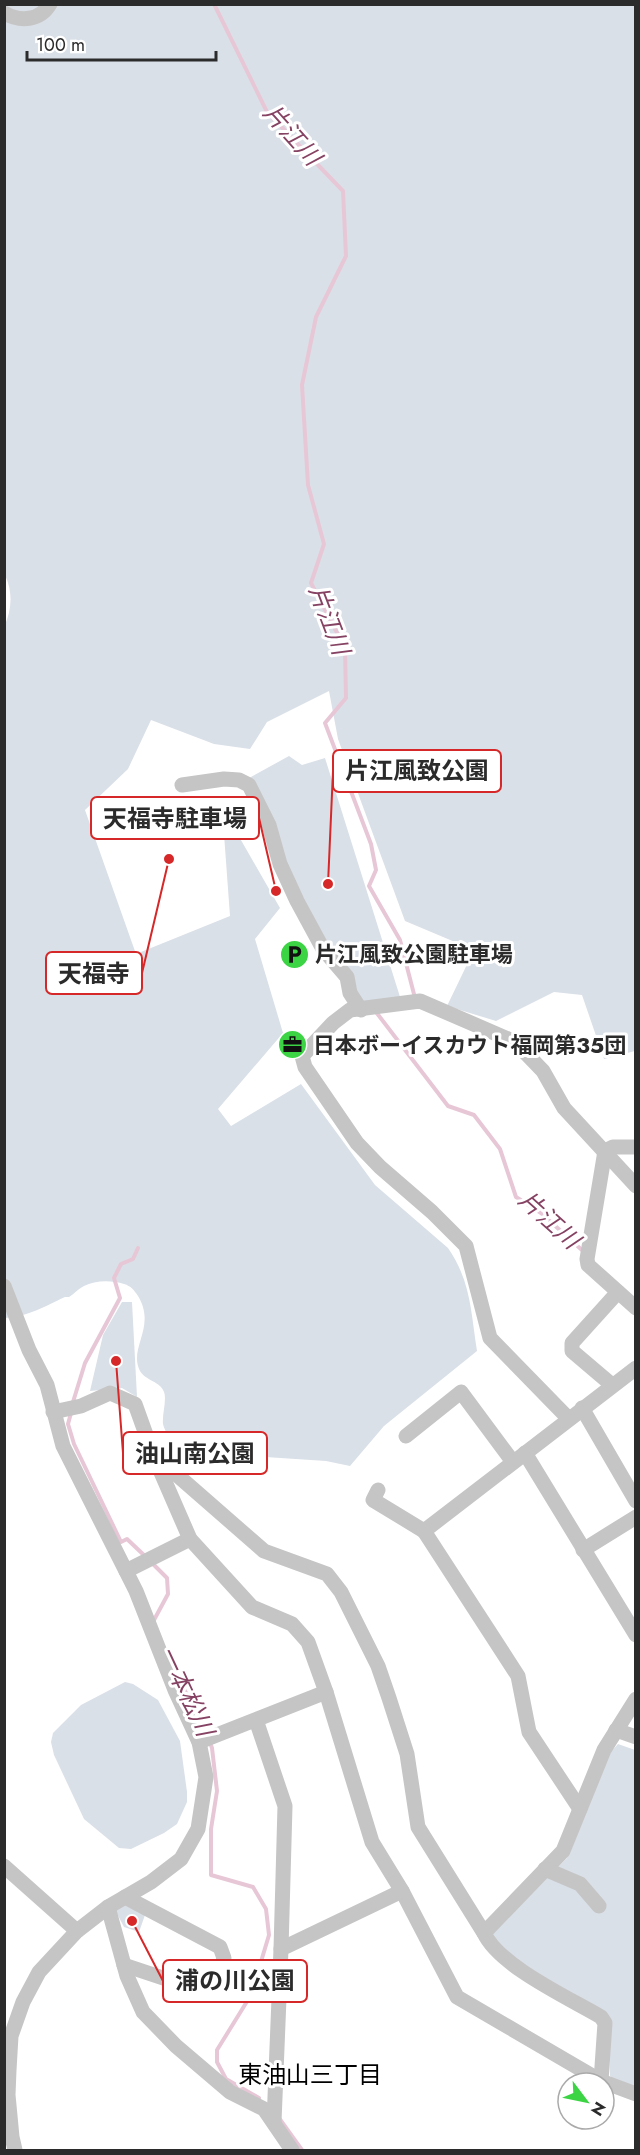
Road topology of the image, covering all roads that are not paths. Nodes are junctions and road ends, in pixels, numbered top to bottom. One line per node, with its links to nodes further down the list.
1 (50, 4): 2 (street)
2 (4, 13)
3 (182, 785): 4 (street)
4 (361, 1010): 6 (street); 15 (street)
5 (636, 1147): 6 (street)
6 (605, 1151): 7 (street); 9 (street)
7 (636, 1186)
8 (4, 1286): 14 (street)
9 (618, 1292): 10 (street); 12 (street)
10 (636, 1308)
11 (636, 1368): 12 (street)
12 (612, 1385): 13 (street)
13 (582, 1408): 15 (street); 20 (street)
14 (58, 1411): 17 (street); 25 (street)
15 (568, 1418): 18 (street)
16 (412, 1435): 18 (street)
17 (153, 1454): 23 (street); 41 (street)
18 (519, 1458): 22 (street); 24 (street)
19 (378, 1490): 22 (street)
20 (636, 1501)
21 (636, 1517): 24 (street)
22 (424, 1531): 33 (street)
23 (190, 1539): 25 (street); 27 (street)
24 (584, 1550): 26 (street)
25 (126, 1571): 32 (street)
26 (636, 1635)
27 (326, 1692): 29 (street); 36 (street)
28 (636, 1699): 30 (street)
29 (256, 1720): 32 (street); 42 (street)
30 (616, 1730): 31 (street); 33 (street)
31 (636, 1737)
32 (200, 1742): 37 (street)
33 (580, 1809): 35 (street)
34 (4, 1866): 40 (street)
35 (545, 1869): 38 (street); 41 (street)
36 (402, 1891): 42 (street); 44 (street)
37 (125, 1897): 39 (street); 43 (street)
38 (599, 1906)
39 (108, 1908): 40 (street); 43 (street)
40 (77, 1931): 49 (street)
41 (484, 1933): 45 (street)
42 (281, 1949): 48 (street)
43 (124, 1965): 48 (street)
44 (584, 2071)
45 (602, 2071)
46 (616, 2087): 47 (street)
47 (636, 2094)
48 (274, 2120): 50 (street)
49 (11, 2142)
50 (292, 2151)

